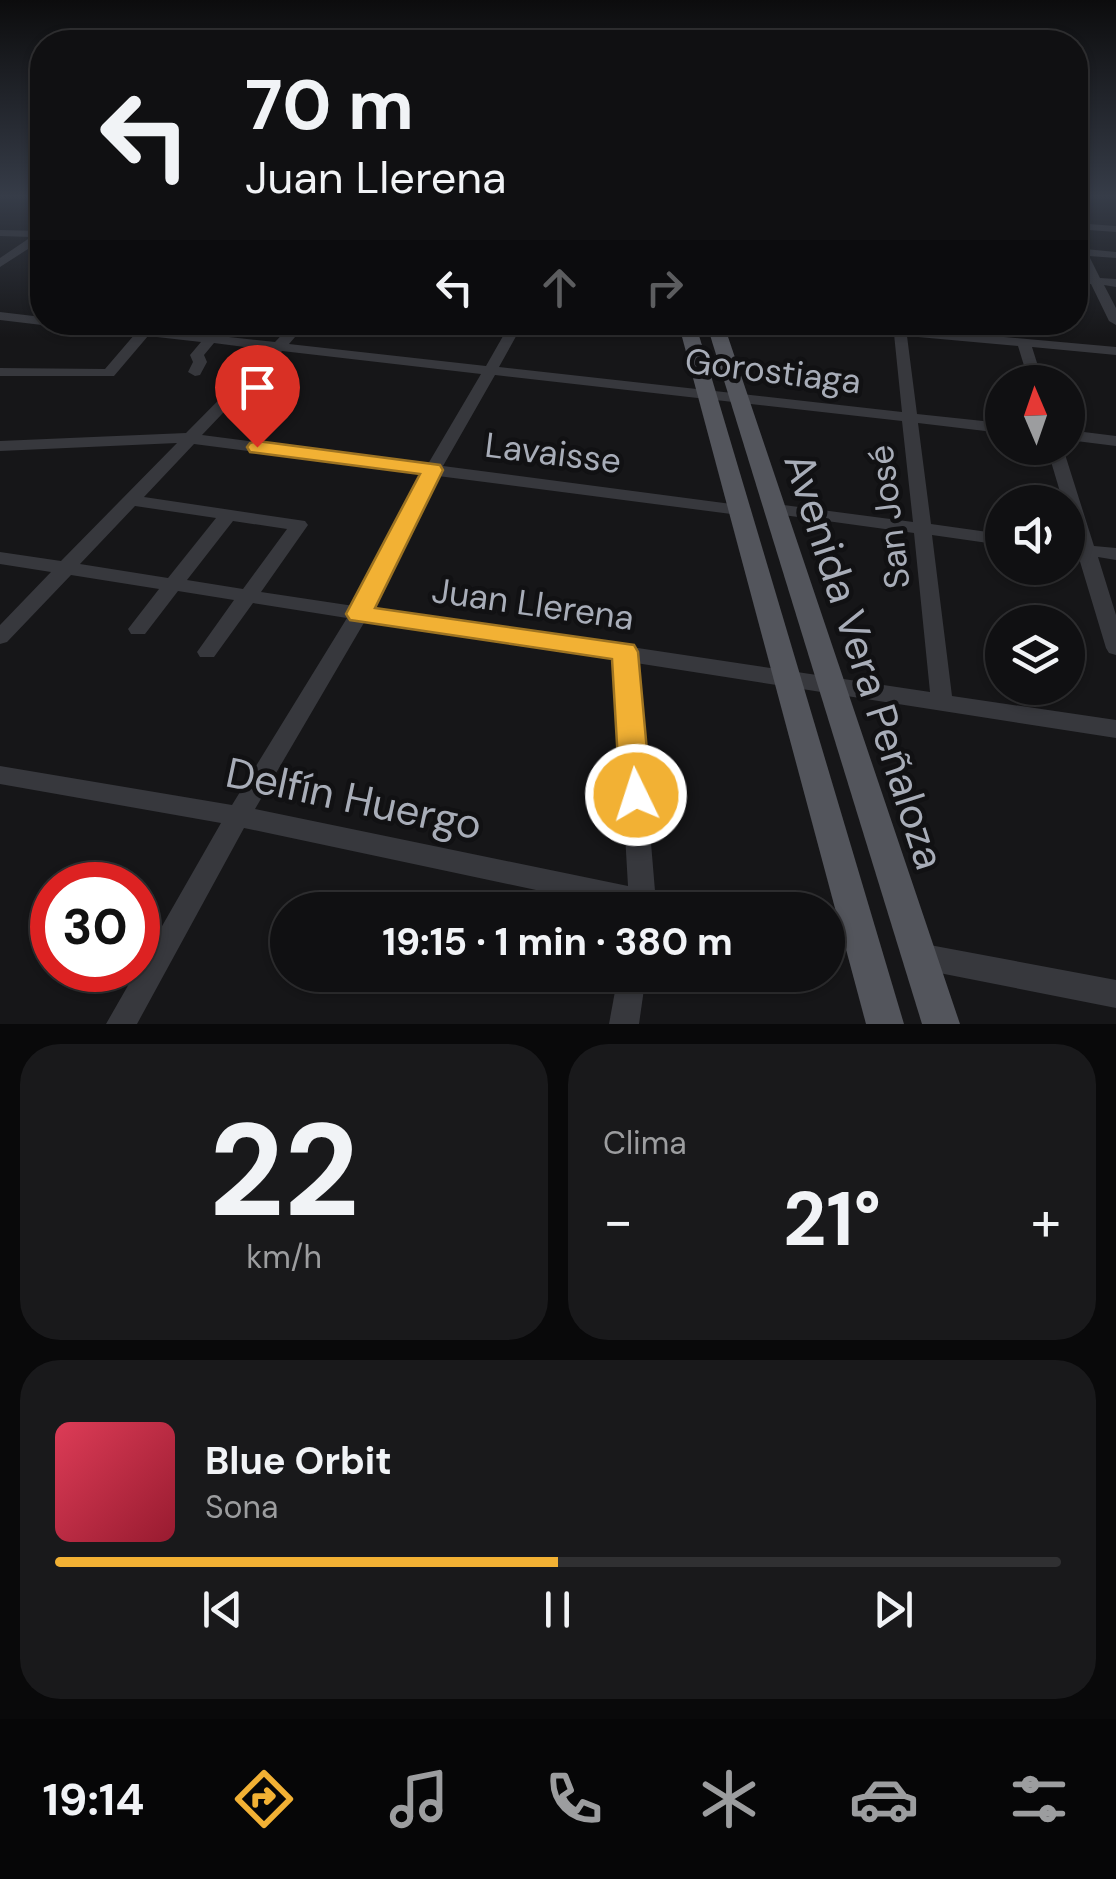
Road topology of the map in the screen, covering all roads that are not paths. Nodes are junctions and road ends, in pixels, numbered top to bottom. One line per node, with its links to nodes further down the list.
1 (30, 243): 4 (street)
2 (1088, 250): 3 (street)
3 (1116, 255)
4 (0, 263)
5 (1088, 268): 7 (street)
6 (1088, 280): 7 (street)
7 (1095, 281): 8 (street); 11 (street)
8 (1116, 283)
9 (0, 316): 10 (street)
10 (30, 320)
11 (1116, 321)
12 (141, 335): 27 (street)
13 (191, 335): 21 (street, Gorostiaga)
14 (216, 335): 21 (street)
15 (290, 335): 23 (street)
16 (510, 335): 26 (street)
17 (690, 335): 29 (main road, Avenida Vera Peñaloza)
18 (718, 335): 30 (main road, Avenida Vera Peñaloza)
19 (900, 335): 31 (street, San José)
20 (966, 335): 22 (street)
21 (213, 339): 23 (street, Gorostiaga); 28 (street)
22 (1024, 342): 24 (street); 25 (street)
23 (279, 346): 26 (street, Gorostiaga); 34 (street)
24 (1116, 351)
25 (1031, 365)
26 (490, 368): 29 (street, Gorostiaga); 37 (street)
27 (0, 372)
28 (195, 372)
29 (706, 393): 30 (street, Gorostiaga); 40 (main road, Avenida Vera Peñaloza)
30 (736, 398): 31 (street, Gorostiaga); 39 (main road, Avenida Vera Peñaloza)
31 (910, 418): 32 (street, Gorostiaga); 42 (street, San José)
32 (985, 426)
33 (1085, 437): 35 (street)
34 (187, 438): 36 (street, Lavaisse); 37 (street, Lavaisse); 38 (street)
35 (1116, 440)
36 (1, 447)
37 (433, 470): 40 (street, Lavaisse); 51 (street)
38 (129, 500): 41 (street); 47 (street)
39 (776, 509): 42 (street); 58 (main road, Avenida Vera Peñaloza)
40 (739, 510): 57 (main road, Avenida Vera Peñaloza)
41 (228, 515): 49 (street); 50 (street)
42 (924, 529): 43 (street); 59 (street, San José)
43 (985, 537)
44 (1085, 550): 45 (street)
45 (1116, 554)
46 (0, 558): 47 (street, Juan Llerena)
47 (65, 567): 49 (street, Juan Llerena); 53 (street)
48 (1085, 569): 54 (street)
49 (176, 584): 50 (street, Juan Llerena); 52 (street)
50 (248, 596): 51 (street, Juan Llerena); 55 (street)
51 (359, 614): 56 (street, Juan Llerena); 62 (street)
52 (138, 629)
53 (0, 637)
54 (1116, 648)
55 (207, 652)
56 (625, 652): 57 (street, Juan Llerena); 64 (street)
57 (785, 680): 58 (street, Juan Llerena); 66 (main road, Avenida Vera Peñaloza)
58 (830, 687): 59 (street, Juan Llerena); 67 (main road, Avenida Vera Peñaloza)
59 (942, 704): 60 (street, Juan Llerena)
60 (1116, 729)
61 (0, 775): 62 (street, Delfín Huergo)
62 (238, 816): 63 (street, Delfín Huergo); 70 (street)
63 (580, 892)
64 (642, 892)
65 (845, 938): 66 (street)
66 (861, 941): 72 (main road, Avenida Vera Peñaloza)
67 (918, 956): 69 (street); 73 (main road, Avenida Vera Peñaloza)
68 (629, 992): 71 (street)
69 (1116, 994)
70 (122, 1024)
71 (624, 1024)
72 (884, 1024)
73 (941, 1024)

